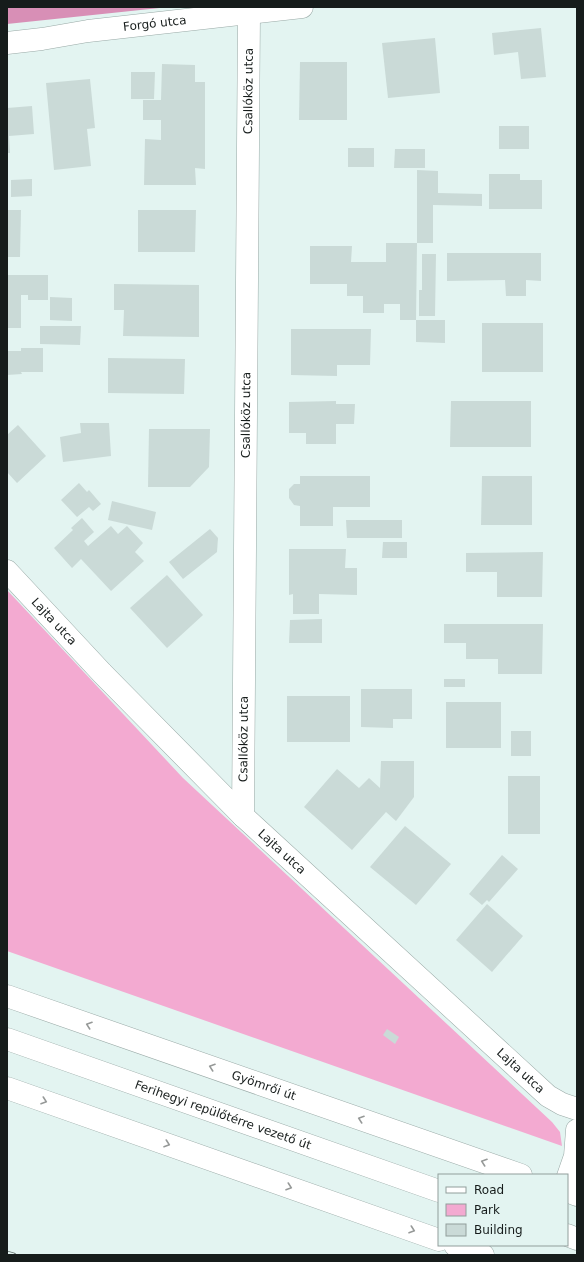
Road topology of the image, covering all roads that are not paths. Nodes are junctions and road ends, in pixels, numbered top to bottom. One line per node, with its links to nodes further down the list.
1 (302, 7): 2 (street, Forgó utca)
2 (248, 13): 3 (street, Forgó utca); 5 (street, Csallóköz utca)
3 (7, 43)
4 (7, 571): 5 (street, Lajta utca)
5 (243, 816): 9 (street, Lajta utca)
6 (7, 996): 11 (street, Gyömrői út, one-way to 6)
7 (7, 1039): 13 (street, Ferihegyi repülőtérre vezető út)
8 (7, 1088): 14 (street, one-way to 14)
9 (577, 1110)
10 (577, 1130): 12 (street)
11 (518, 1174)
12 (568, 1176)
13 (438, 1190)
14 (438, 1240)
15 (458, 1246): 16 (street)
16 (483, 1255)

